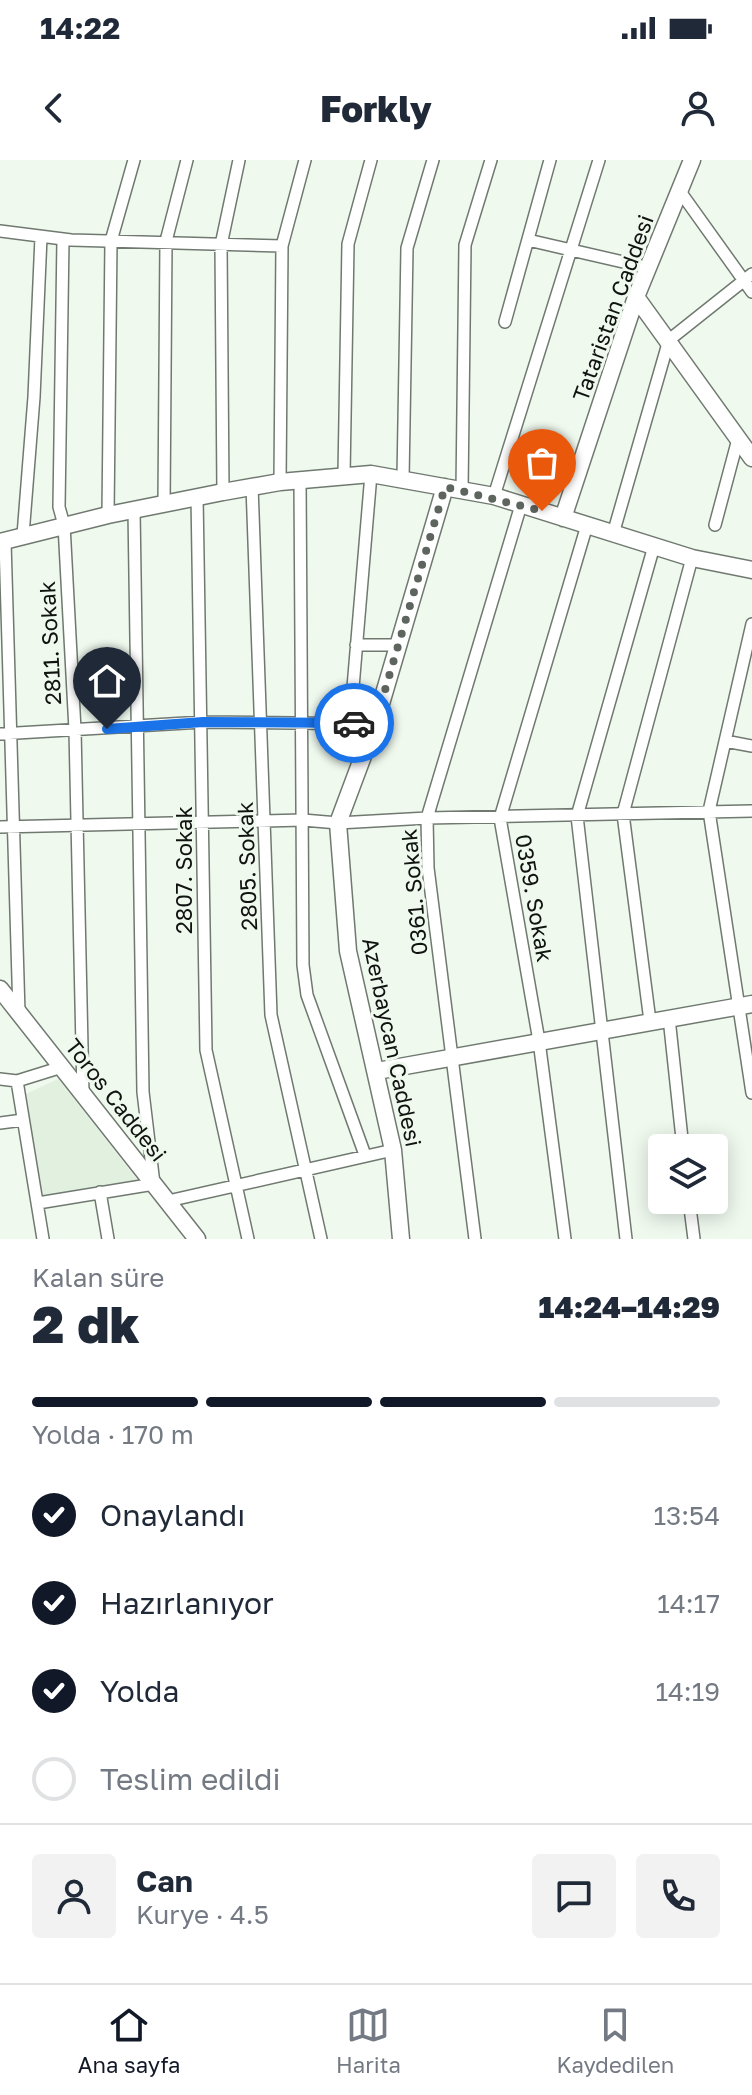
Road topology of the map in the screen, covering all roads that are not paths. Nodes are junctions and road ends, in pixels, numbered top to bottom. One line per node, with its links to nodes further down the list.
1 (134, 160): 16 (street)
2 (187, 160): 17 (street)
3 (239, 160): 18 (street)
4 (305, 160): 19 (street)
5 (371, 160): 30 (street)
6 (433, 160): 31 (street)
7 (491, 160): 36 (street)
8 (550, 160): 15 (street)
9 (599, 160): 20 (street)
10 (692, 160): 11 (street, Tataristan Caddesi)
11 (679, 190): 21 (street, Tataristan Caddesi); 22 (street)
12 (0, 231): 13 (street)
13 (41, 237): 14 (street); 49 (street)
14 (63, 239): 16 (street); 45 (street, 2811. Sokak)
15 (528, 240): 20 (street); 25 (street)
16 (111, 241): 17 (street); 43 (street)
17 (166, 241): 18 (street); 40 (street)
18 (221, 245): 19 (street); 37 (street)
19 (282, 246): 33 (street)
20 (572, 248): 21 (street); 39 (street)
21 (649, 268): 24 (street, Tataristan Caddesi)
22 (748, 277): 23 (street); 26 (street)
23 (752, 292)
24 (636, 297): 26 (street); 44 (street, Tataristan Caddesi)
25 (505, 322)
26 (669, 340): 27 (street); 48 (street)
27 (738, 439): 28 (street); 47 (street)
28 (752, 458)
29 (371, 474): 30 (street); 31 (street); 55 (street)
30 (344, 475): 32 (street)
31 (403, 479): 35 (street)
32 (300, 480): 33 (street); 59 (street)
33 (280, 482): 34 (street)
34 (252, 486): 37 (street); 58 (street, 2805. Sokak)
35 (445, 487): 36 (street); 56 (street, Azerbaycan Caddesi)
36 (462, 491): 39 (street)
37 (223, 492): 38 (street)
38 (197, 496): 40 (street); 57 (street, 2807. Sokak)
39 (494, 496): 41 (street)
40 (164, 505): 42 (street)
41 (521, 505): 44 (street); 71 (street, 0361. Sokak)
42 (134, 510): 43 (street); 62 (street)
43 (108, 515): 45 (street)
44 (563, 518): 46 (street)
45 (64, 525): 49 (street); 63 (street, 2811. Sokak)
46 (587, 525): 48 (street); 72 (street, 0359. Sokak)
47 (715, 525)
48 (613, 534): 51 (street)
49 (23, 535): 50 (street)
50 (2, 542): 64 (street)
51 (654, 546): 52 (street); 70 (street)
52 (692, 558): 53 (street); 69 (street)
53 (752, 570)
54 (752, 624): 65 (street)
55 (356, 645): 56 (street); 60 (street)
56 (399, 645): 61 (street, Azerbaycan Caddesi)
57 (203, 722): 58 (street); 62 (street); 75 (street, 2807. Sokak)
58 (263, 722): 59 (street); 74 (street, 2805. Sokak)
59 (304, 722): 60 (street); 73 (street)
60 (350, 723): 61 (street)
61 (375, 724): 76 (street, Azerbaycan Caddesi)
62 (139, 727): 63 (street); 77 (street)
63 (75, 730): 64 (street); 78 (street, 2811. Sokak)
64 (6, 733): 80 (street)
65 (725, 741): 66 (street); 67 (street)
66 (752, 746)
67 (709, 811): 68 (street); 69 (street); 82 (street)
68 (752, 811)
69 (623, 814): 70 (street); 85 (street)
70 (577, 816): 72 (street); 86 (street)
71 (427, 818): 72 (street); 76 (street); 88 (street, 0361. Sokak)
72 (500, 818): 87 (street, 0359. Sokak)
73 (303, 820): 74 (street); 76 (street); 99 (street)
74 (265, 821): 75 (street); 100 (street, 2805. Sokak)
75 (204, 822): 77 (street); 102 (street, 2807. Sokak)
76 (338, 823): 90 (street, Azerbaycan Caddesi)
77 (140, 824): 78 (street); 101 (street)
78 (77, 825): 80 (street); 94 (street, 2811. Sokak)
79 (0, 827): 80 (street)
80 (14, 827): 83 (street)
81 (0, 989): 83 (street, Toros Caddesi)
82 (745, 1005): 84 (street); 93 (street)
83 (19, 1013): 89 (street, Toros Caddesi)
84 (669, 1018): 85 (street); 97 (street)
85 (650, 1021): 86 (street)
86 (603, 1030): 87 (street); 115 (street)
87 (539, 1041): 88 (street); 114 (street, 0359. Sokak)
88 (453, 1056): 90 (street); 113 (street, 0361. Sokak)
89 (62, 1067): 92 (street); 94 (street, Toros Caddesi)
90 (377, 1071): 98 (street, Azerbaycan Caddesi)
91 (0, 1079): 92 (street)
92 (17, 1081): 95 (street)
93 (752, 1093)
94 (83, 1094): 101 (street, Toros Caddesi)
95 (23, 1120): 96 (street); 105 (street)
96 (0, 1123)
97 (681, 1134)
98 (393, 1150): 99 (street); 112 (street, Azerbaycan Caddesi)
99 (365, 1155): 100 (street)
100 (305, 1168): 102 (street); 111 (street, 2805. Sokak)
101 (154, 1184): 103 (street); 104 (street, Toros Caddesi)
102 (235, 1186): 104 (street); 110 (street, 2807. Sokak)
103 (100, 1192): 105 (street); 108 (street)
104 (168, 1201): 109 (street, Toros Caddesi)
105 (38, 1203): 107 (street)
106 (691, 1214): 116 (street)
107 (43, 1239)
108 (108, 1239)
109 (197, 1239)
110 (248, 1239)
111 (321, 1239)
112 (401, 1239)
113 (475, 1239)
114 (565, 1239)
115 (626, 1239)
116 (694, 1239)

